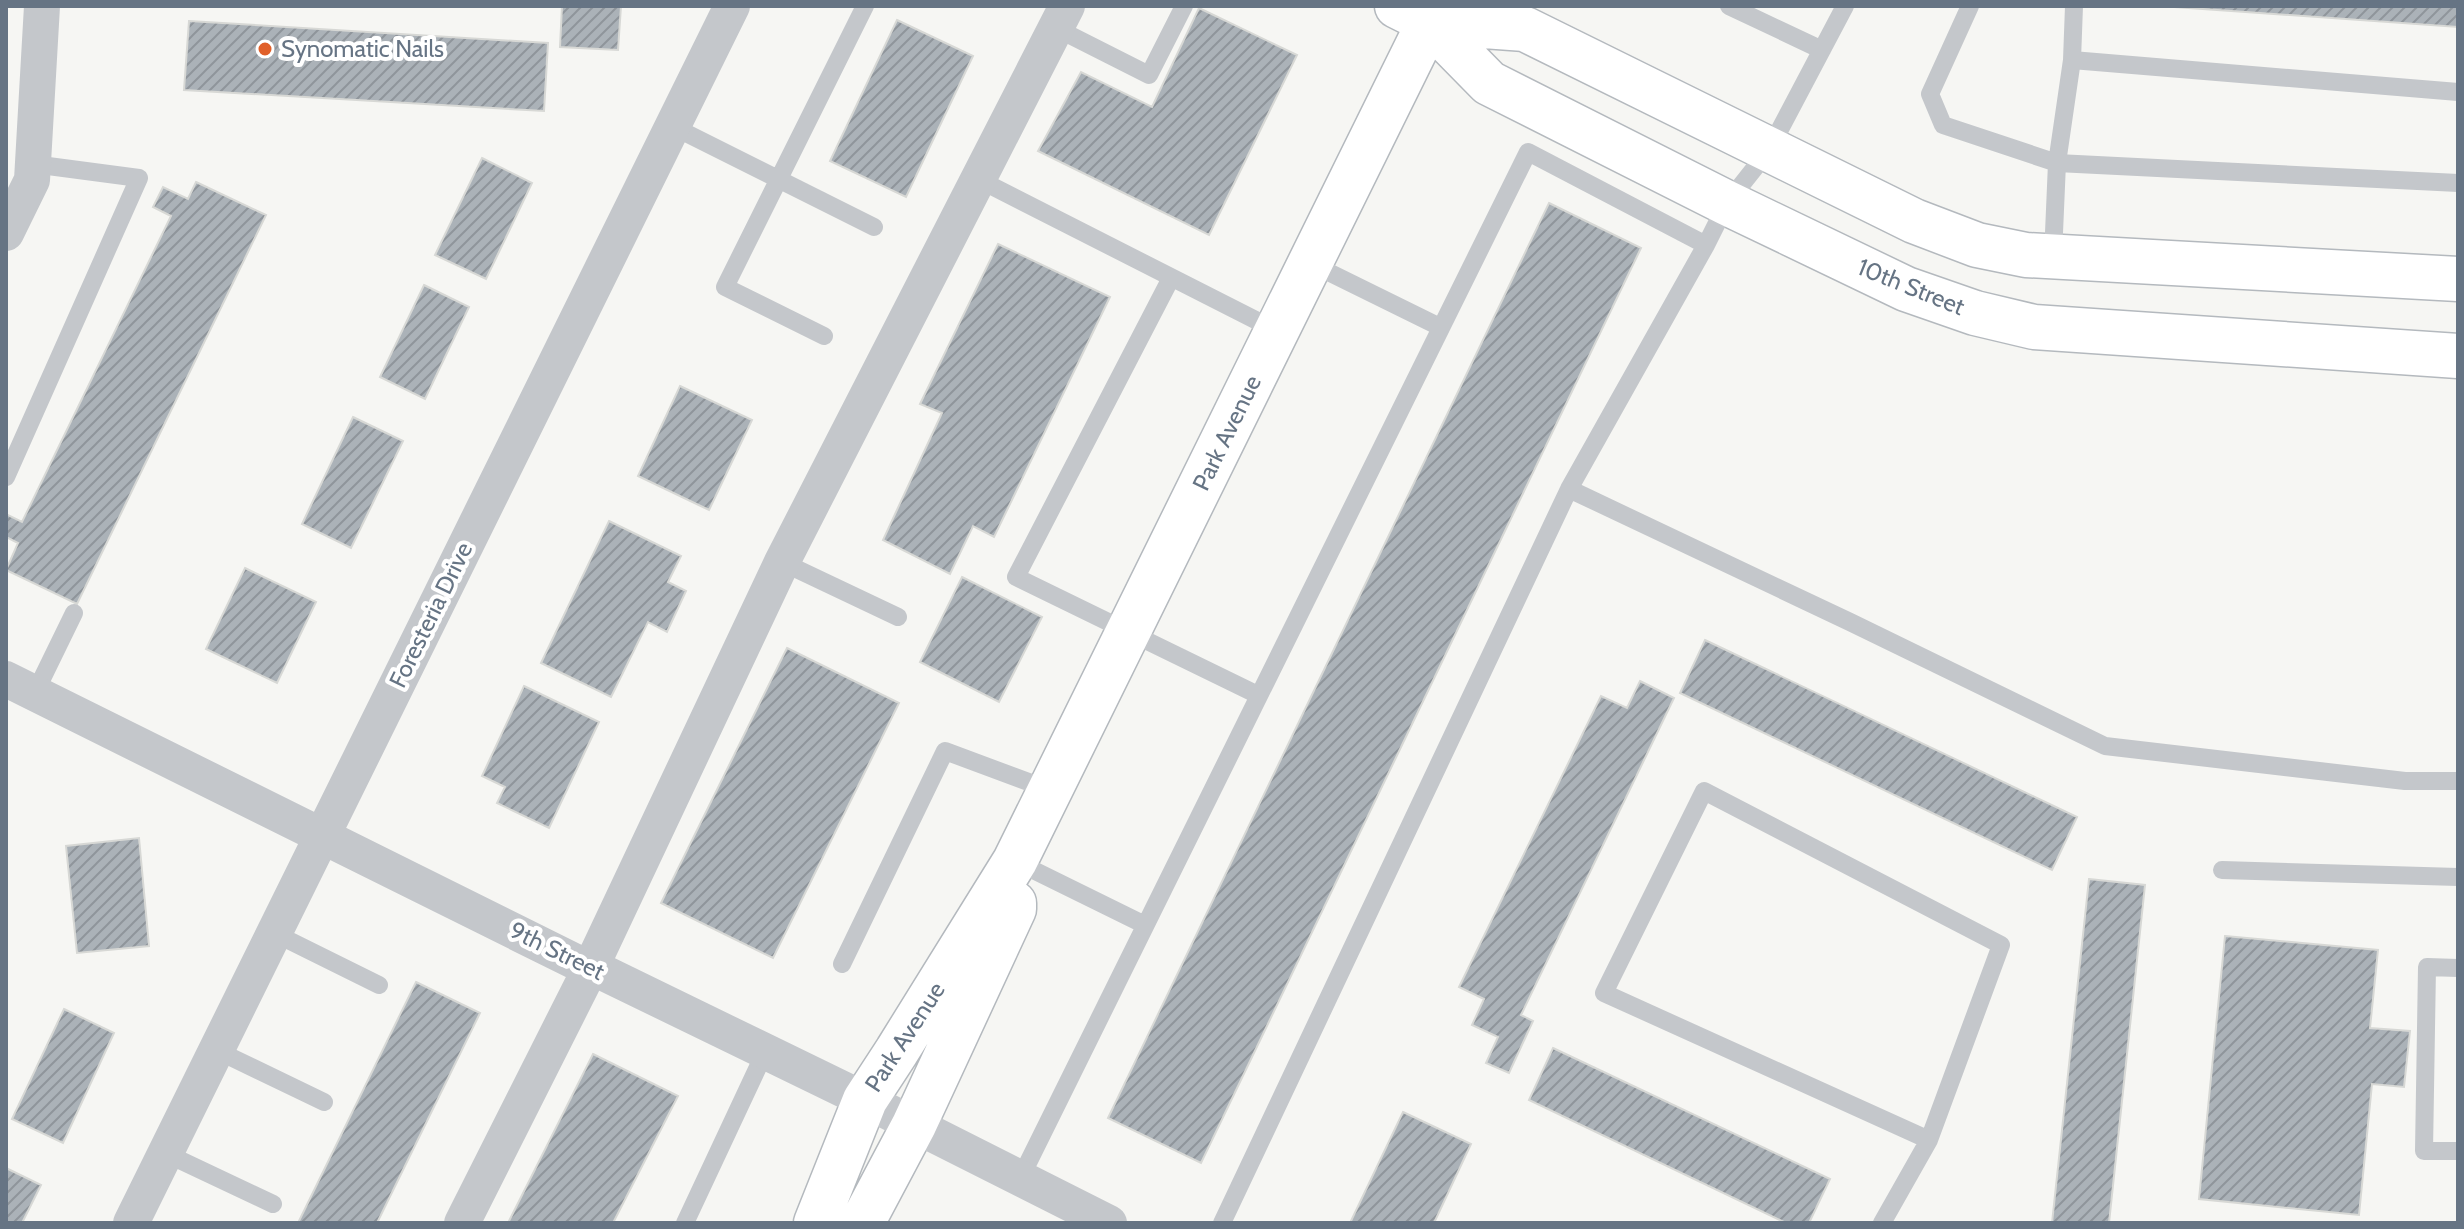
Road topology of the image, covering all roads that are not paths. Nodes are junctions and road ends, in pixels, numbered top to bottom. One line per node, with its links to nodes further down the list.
1 (42, 6): 17 (street)
2 (732, 6): 14 (street, Foresteria Drive)
3 (865, 6): 18 (lane)
4 (1184, 6): 10 (lane)
5 (1729, 6): 11 (lane)
6 (1845, 6): 11 (lane)
7 (1970, 6): 16 (lane)
8 (2074, 6): 12 (lane)
9 (1421, 11): 15 (main road); 21 (main road, 10th Street); 26 (main road, Park Avenue)
10 (1061, 17): 19 (street)
11 (1822, 50): 15 (lane)
12 (2072, 60): 13 (lane); 16 (lane)
13 (2458, 92)
14 (672, 126): 18 (lane); 43 (street, Foresteria Drive)
15 (1769, 150): 21 (lane); 25 (main road)
16 (2057, 163): 20 (lane); 25 (lane)
17 (33, 164): 23 (street); 33 (lane)
18 (779, 179): 22 (lane); 31 (lane)
19 (978, 179): 27 (lane); 35 (street)
20 (2458, 183)
21 (1727, 203): 24 (lane); 32 (main road, 10th Street)
22 (874, 227)
23 (6, 233)
24 (1706, 245): 29 (lane); 34 (lane)
25 (2053, 256): 28 (main road)
26 (1310, 263): 29 (lane); 30 (main road, Park Avenue)
27 (1171, 278): 30 (lane); 38 (lane)
28 (2458, 279)
29 (1440, 327): 40 (lane)
30 (1277, 331): 38 (main road, Park Avenue)
31 (824, 336)
32 (2458, 356)
33 (6, 477)
34 (1569, 489): 41 (lane); 70 (lane)
35 (782, 562): 37 (lane); 51 (street)
36 (74, 613): 39 (lane)
37 (898, 617)
38 (1129, 632): 40 (lane); 42 (main road, Park Avenue)
39 (20, 686): 43 (street, 9th Street)
40 (1258, 695): 47 (lane)
41 (2458, 781)
42 (1050, 790): 44 (main road, Park Avenue); 49 (lane)
43 (323, 835): 48 (street, Foresteria Drive); 51 (street, 9th Street)
44 (1015, 861): 47 (lane); 55 (main road, Park Avenue); 57 (main road, Park Avenue)
45 (2222, 870): 46 (lane)
46 (2458, 877)
47 (1145, 925): 61 (lane)
48 (274, 933): 52 (lane); 53 (street, Foresteria Drive)
49 (842, 964)
50 (2458, 968): 59 (lane)
51 (590, 969): 54 (street, 9th Street); 65 (street)
52 (379, 985)
53 (216, 1050): 56 (lane); 60 (street, Foresteria Drive)
54 (765, 1052): 55 (street, 9th Street); 66 (lane)
55 (865, 1100): 57 (street, 9th Street); 67 (main road, Park Avenue)
56 (324, 1102)
57 (914, 1125): 61 (street, 9th Street); 68 (main road, Park Avenue)
58 (1929, 1140): 58 (lane); 63 (lane)
59 (2458, 1151)
60 (165, 1153): 62 (lane); 64 (street, Foresteria Drive)
61 (1020, 1179): 69 (street, 9th Street)
62 (273, 1204)
63 (1884, 1221)
64 (131, 1223)
65 (462, 1223)
66 (685, 1223)
67 (816, 1223)
68 (862, 1223)
69 (1109, 1223)
70 (1222, 1223)

